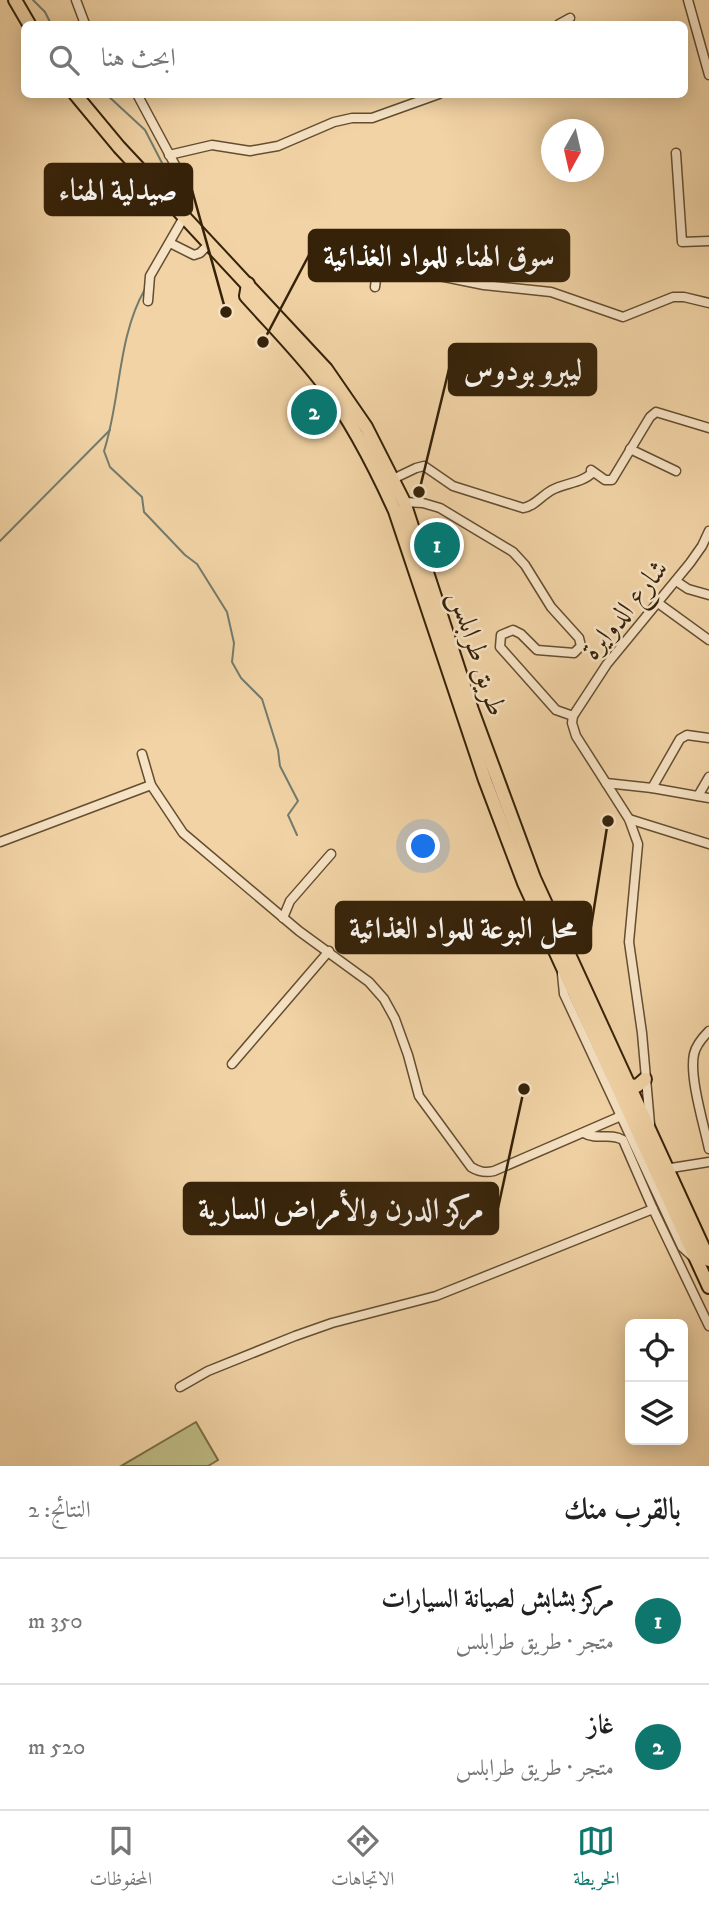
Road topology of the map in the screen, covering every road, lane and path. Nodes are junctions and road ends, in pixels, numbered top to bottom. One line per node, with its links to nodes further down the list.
1 (15, 0): 5 (highway)
2 (76, 0): 6 (street)
3 (688, 0): 8 (street)
4 (570, 18): 7 (street)
5 (27, 21)
6 (84, 21)
7 (564, 21)
8 (709, 75)
9 (78, 98): 14 (highway, طريق طرابلس)
10 (139, 98): 13 (street)
11 (428, 98): 13 (street)
12 (676, 153): 16 (street)
13 (169, 155): 14 (street)
14 (174, 206): 15 (highway, طريق طرابلس)
15 (184, 217): 17 (street); 18 (highway, طريق طرابلس)
16 (709, 241)
17 (170, 243): 18 (street); 21 (street)
18 (209, 243): 19 (highway, طريق طرابلس)
19 (248, 284): 26 (highway, طريق طرابلس); 48 (highway)
20 (375, 286): 22 (street)
21 (148, 301)
22 (709, 303)
23 (709, 428): 24 (street)
24 (631, 449): 25 (street); 26 (street)
25 (676, 471)
26 (393, 479): 27 (highway, طريق طرابلس)
27 (404, 502): 33 (street); 52 (highway, طريق طرابلس)
28 (708, 536): 29 (street, شارع الدوايرة)
29 (676, 581): 30 (street); 31 (street, شارع الدوايرة)
30 (709, 595)
31 (659, 603): 32 (street); 33 (street, شارع الدوايرة)
32 (709, 639)
33 (573, 716): 37 (street)
34 (709, 738): 39 (street)
35 (142, 754): 38 (street)
36 (709, 777): 40 (street)
37 (606, 783): 39 (street); 42 (street)
38 (151, 785): 43 (street); 46 (street)
39 (652, 788): 40 (street)
40 (698, 796): 41 (street)
41 (709, 798)
42 (629, 819): 44 (street); 51 (street)
43 (0, 842)
44 (709, 844)
45 (331, 854): 46 (street)
46 (283, 918): 47 (street)
47 (329, 951): 50 (street); 54 (street)
48 (562, 971): 53 (street); 60 (highway)
49 (709, 1031): 56 (street)
50 (232, 1064)
51 (645, 1079): 52 (highway); 55 (street)
52 (627, 1085): 55 (highway, طريق طرابلس)
53 (621, 1116): 54 (street); 60 (street)
54 (584, 1133): 59 (street)
55 (652, 1139): 58 (highway, طريق طرابلس)
56 (709, 1149)
57 (709, 1162): 58 (street)
58 (665, 1168): 60 (highway, طريق طرابلس)
59 (653, 1209): 62 (street); 63 (street)
60 (703, 1260): 61 (highway)
61 (709, 1287)
62 (709, 1326)
63 (180, 1387)

